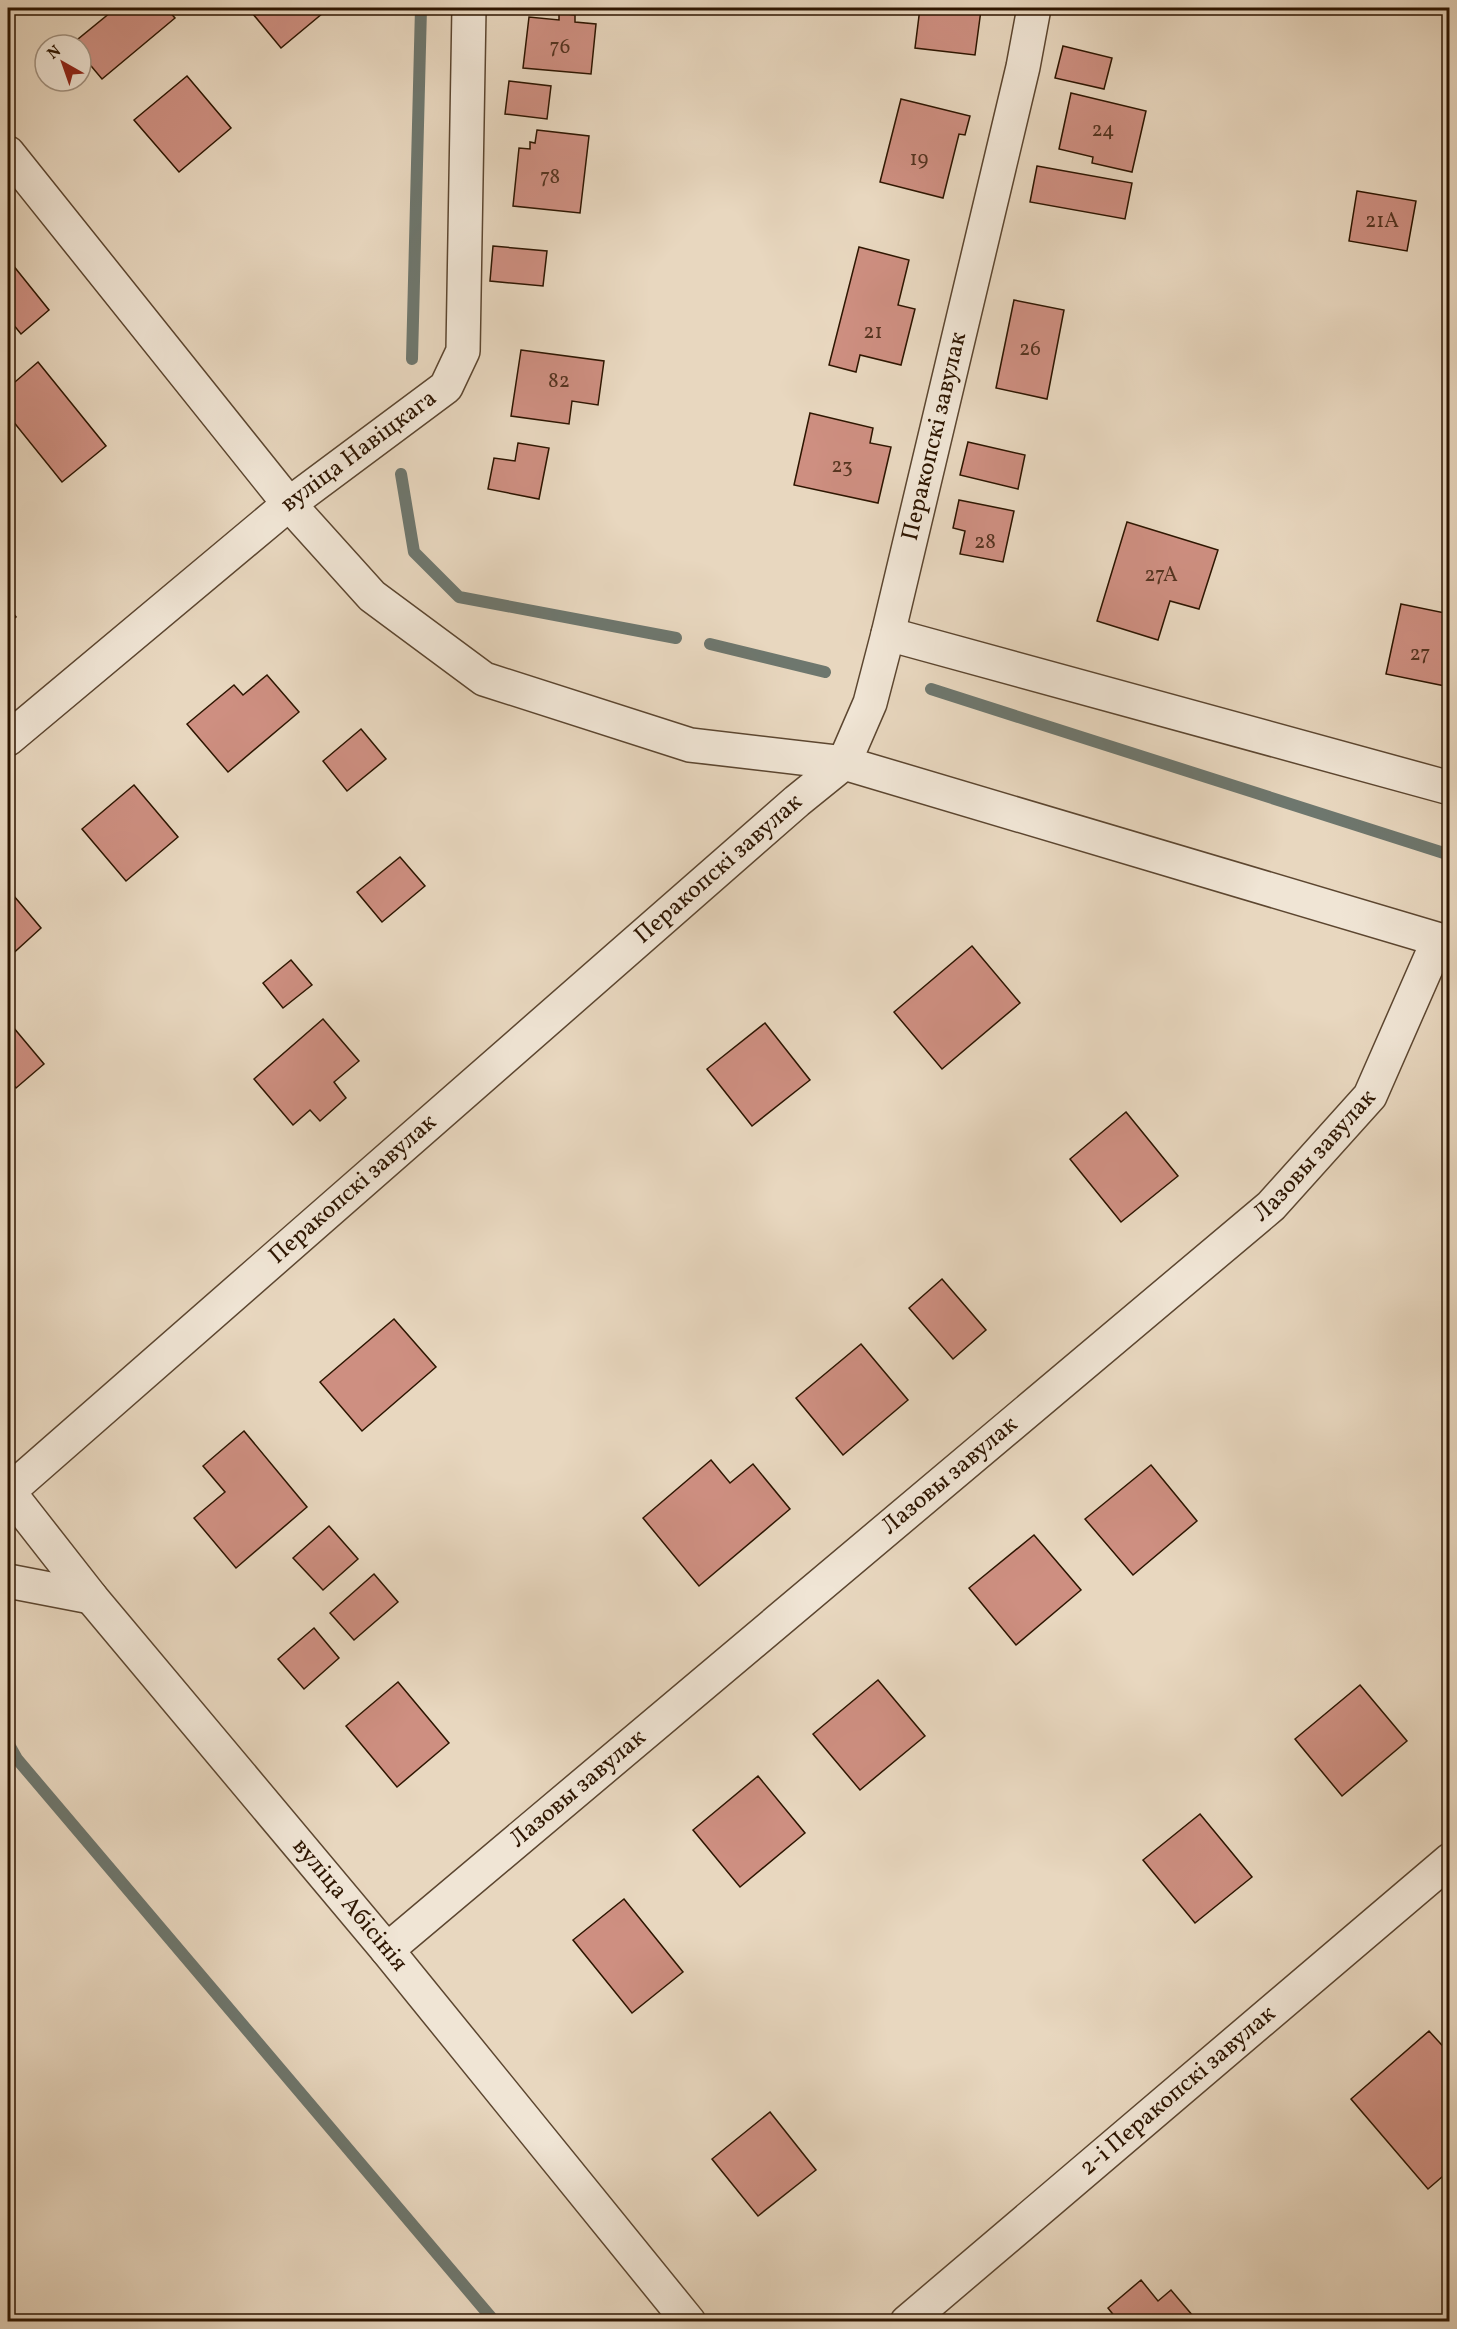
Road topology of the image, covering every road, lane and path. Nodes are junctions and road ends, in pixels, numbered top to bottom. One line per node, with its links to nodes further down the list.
1 (469, 8): 4 (street, вуліца Навіцкага)
2 (1034, 8): 5 (street, Перакопскі завулак)
3 (8, 153): 4 (street)
4 (289, 504): 6 (street, вуліца Навіцкага); 7 (street)
5 (888, 634): 7 (street, Перакопскі завулак); 8 (street)
6 (8, 739)
7 (844, 763): 9 (street); 10 (street, Перакопскі завулак)
8 (1449, 788)
9 (1444, 942): 14 (street, Лазовы завулак)
10 (8, 1491): 12 (street, вуліца Абісінія)
11 (8, 1581): 12 (street)
12 (91, 1597): 14 (street, вуліца Абісінія)
13 (1449, 1860): 16 (street, 2-і Перакопскі завулак)
14 (387, 1950): 15 (street, вуліца Абісінія)
15 (689, 2322)
16 (907, 2322)

